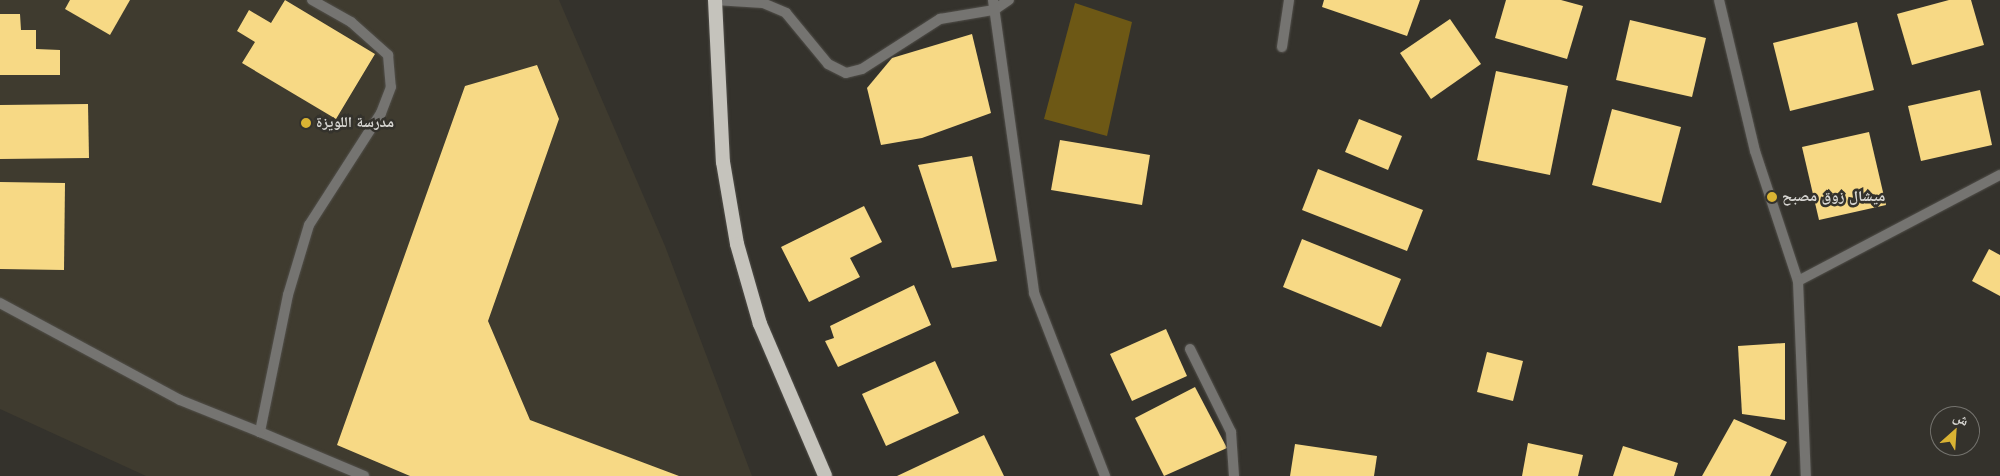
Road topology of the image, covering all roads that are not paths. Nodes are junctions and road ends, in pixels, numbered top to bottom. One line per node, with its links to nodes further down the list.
1 (312, 0): 13 (street)
2 (709, 0): 3 (street)
3 (715, 0): 7 (street); 16 (highway)
4 (1009, 0): 7 (street)
5 (1289, 0): 8 (street)
6 (1719, 0): 10 (street)
7 (994, 5): 17 (street)
8 (1282, 46)
9 (2000, 175): 10 (street)
10 (1798, 281): 20 (street)
11 (0, 304): 13 (street)
12 (1190, 348): 14 (street)
13 (260, 432): 15 (street)
14 (1234, 464): 18 (street); 19 (street)
15 (364, 476)
16 (825, 476)
17 (1105, 476)
18 (1229, 476)
19 (1234, 476)
20 (1806, 476)

